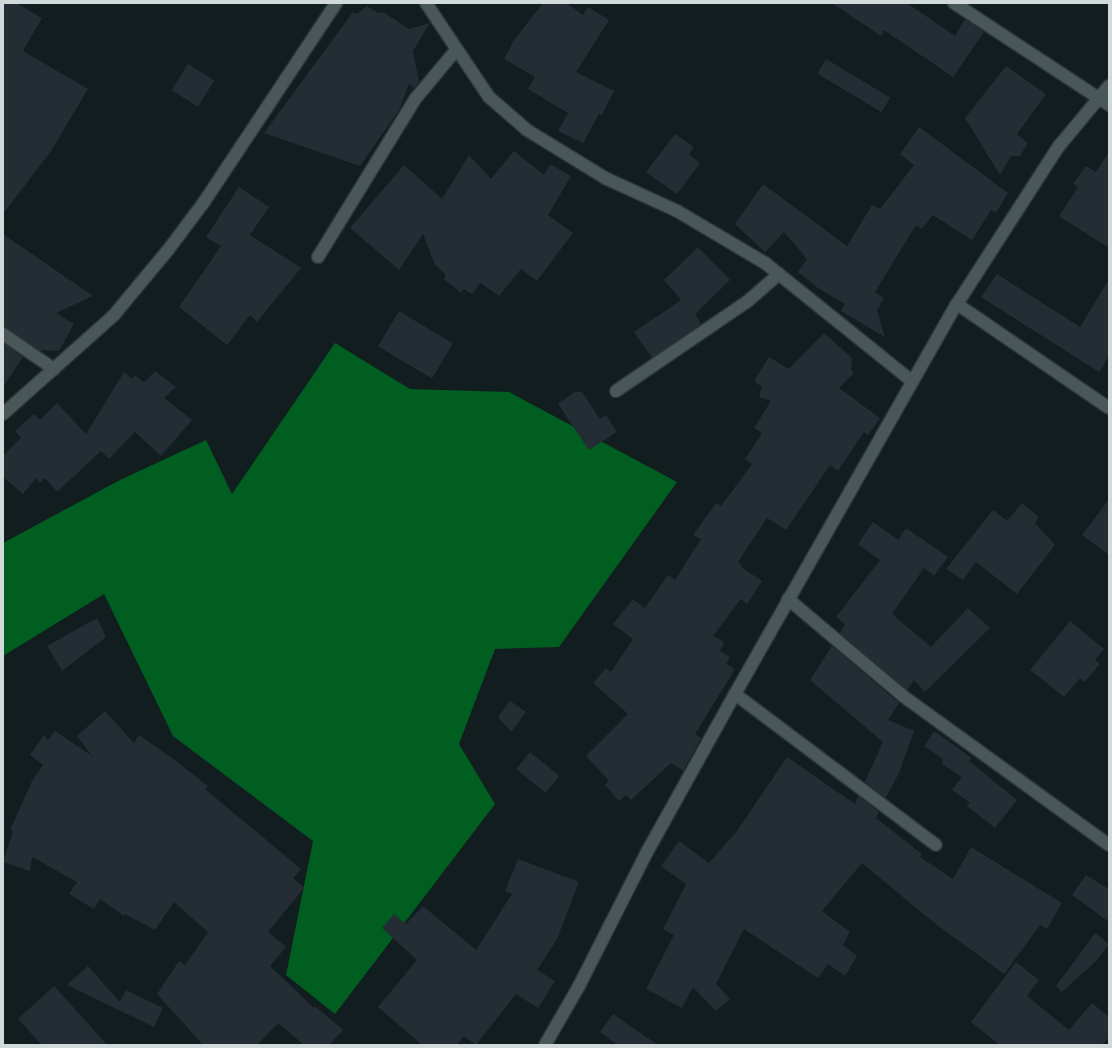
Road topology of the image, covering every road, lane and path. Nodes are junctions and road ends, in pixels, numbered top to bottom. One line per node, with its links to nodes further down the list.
1 (336, 3): 12 (street)
2 (426, 3): 4 (street)
3 (954, 3): 6 (street)
4 (456, 50): 8 (street); 9 (street)
5 (1109, 86): 6 (street)
6 (1098, 98): 7 (street); 10 (street)
7 (1109, 105)
8 (318, 257)
9 (779, 274): 13 (street); 14 (street)
10 (957, 304): 13 (street); 15 (street)
11 (3, 334): 12 (street)
12 (54, 369): 16 (street)
13 (912, 381): 17 (street)
14 (616, 391)
15 (1109, 408)
16 (3, 414)
17 (788, 599): 18 (street); 20 (street)
18 (735, 694): 19 (street); 21 (street)
19 (936, 845)
20 (1109, 846)
21 (545, 1045)

